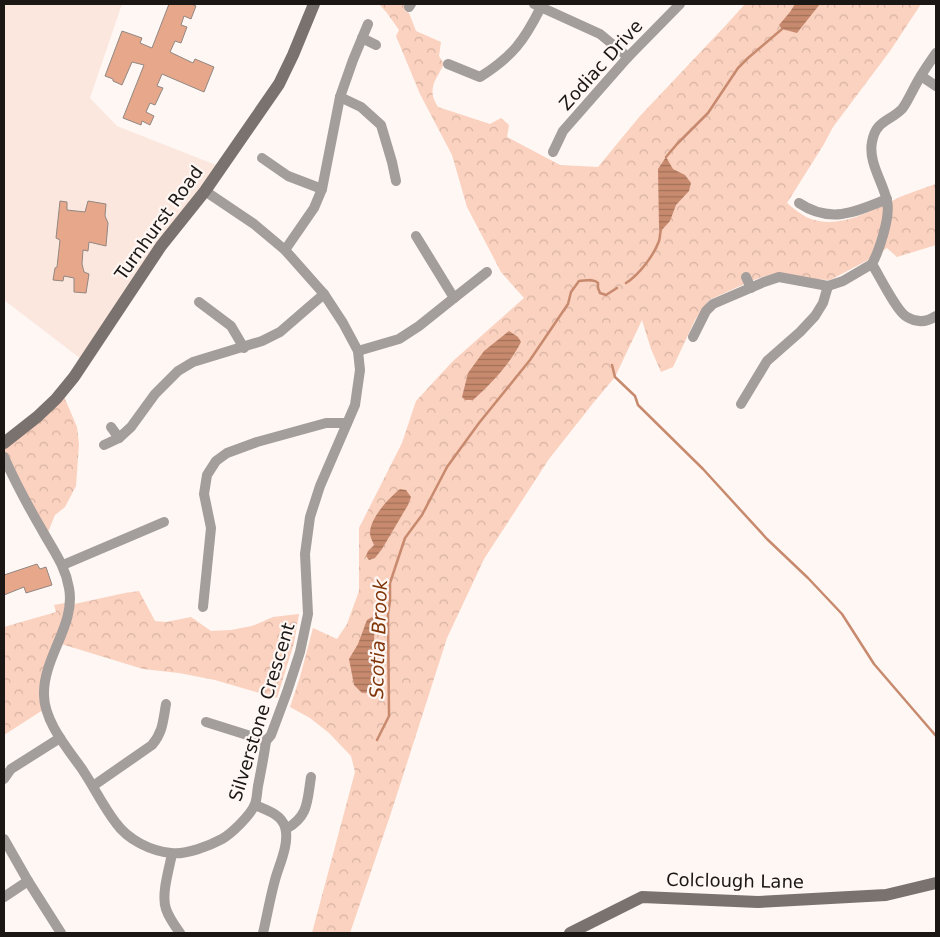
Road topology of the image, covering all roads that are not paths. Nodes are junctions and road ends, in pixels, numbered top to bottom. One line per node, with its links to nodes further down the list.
1 (314, 4): 17 (street, Turnhurst Road)
2 (680, 4): 8 (street, Zodiac Drive)
3 (538, 5): 8 (street); 9 (street)
4 (368, 24): 5 (street)
5 (362, 38): 6 (street); 12 (street)
6 (376, 45)
7 (936, 53): 10 (street)
8 (628, 56): 13 (street, Zodiac Drive)
9 (448, 64)
10 (921, 76): 11 (street); 18 (street)
11 (936, 86)
12 (340, 97): 15 (street); 16 (street)
13 (553, 152)
14 (269, 160): 16 (street)
15 (396, 181)
16 (322, 189): 21 (street)
17 (205, 190): 21 (street, Silverstone Crescent); 38 (street, Turnhurst Road)
18 (887, 199): 19 (street); 22 (street)
19 (800, 204)
20 (416, 236): 28 (street)
21 (285, 250): 27 (street, Silverstone Crescent)
22 (872, 264): 25 (street); 30 (street)
23 (487, 272): 28 (street)
24 (746, 277): 26 (street)
25 (828, 286): 26 (street); 34 (street)
26 (751, 288): 31 (street)
27 (324, 294): 32 (street); 33 (street, Silverstone Crescent)
28 (454, 298): 33 (street)
29 (199, 302): 32 (street)
30 (936, 316)
31 (693, 337)
32 (244, 348): 37 (street)
33 (358, 351): 35 (street, Silverstone Crescent)
34 (741, 404)
35 (347, 423): 43 (street); 47 (street, Silverstone Crescent)
36 (111, 427): 37 (street)
37 (119, 438): 39 (street)
38 (4, 443)
39 (104, 445)
40 (4, 456): 42 (street, Silverstone Crescent)
41 (164, 522): 42 (street)
42 (63, 565): 46 (street, Silverstone Crescent)
43 (202, 607)
44 (166, 704): 50 (street)
45 (206, 722): 47 (street)
46 (60, 738): 49 (street); 50 (street, Silverstone Crescent)
47 (266, 741): 51 (street, Silverstone Crescent)
48 (311, 777): 52 (street)
49 (4, 779)
50 (93, 786): 54 (street, Silverstone Crescent)
51 (255, 805): 52 (street); 54 (street, Silverstone Crescent)
52 (286, 829): 60 (street)
53 (4, 839): 55 (street)
54 (172, 854): 59 (street)
55 (28, 881): 57 (street); 58 (street)
56 (936, 882): 61 (street, Colclough Lane)
57 (4, 897)
58 (61, 933)
59 (180, 933)
60 (263, 933)
61 (570, 933)

